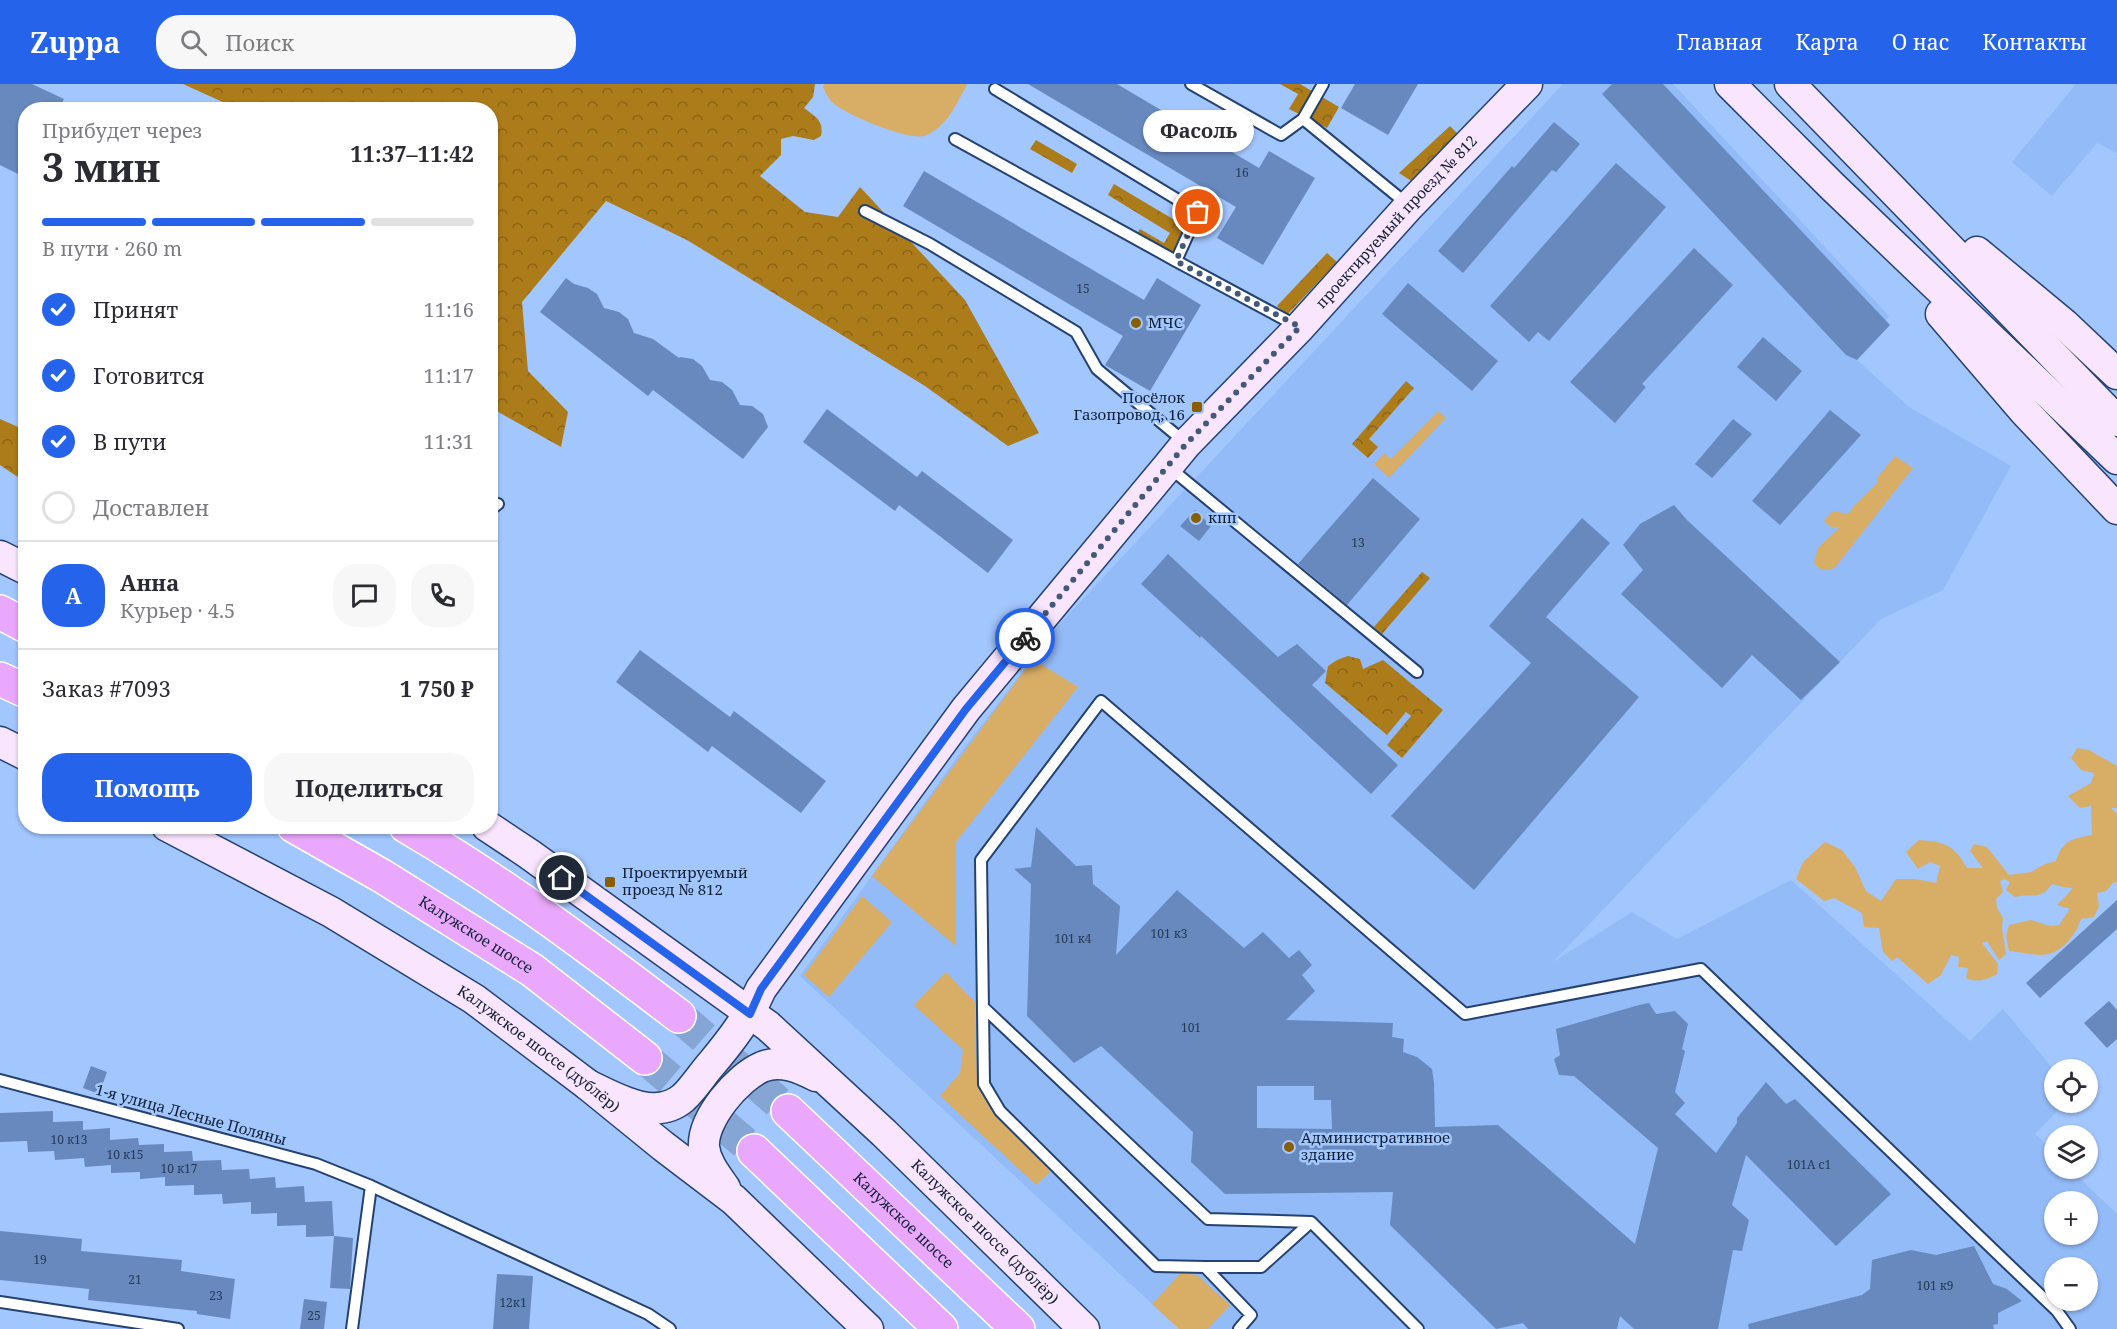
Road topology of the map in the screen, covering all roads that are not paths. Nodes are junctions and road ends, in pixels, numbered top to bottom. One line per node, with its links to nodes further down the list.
1 (1191, 84): 7 (lane)
2 (1323, 84): 7 (lane)
3 (1730, 84): 10 (main road)
4 (1790, 84): 9 (main road)
5 (1519, 87): 11 (main road, проектируемый проезд № 812)
6 (995, 89): 13 (lane)
7 (1303, 119): 11 (lane)
8 (955, 139): 13 (lane)
9 (1859, 155): 15 (main road); 16 (main road)
10 (1832, 186): 18 (main road); 19 (main road)
11 (1409, 206): 14 (main road, проектируемый проезд № 812)
12 (865, 211): 17 (lane)
13 (1176, 261): 14 (lane)
14 (1300, 327): 17 (main road, проектируемый проезд № 812)
15 (2117, 374)
16 (2117, 421)
17 (1177, 455): 24 (lane); 34 (main road, проектируемый проезд № 812)
18 (2116, 458)
19 (2117, 509)
20 (0, 556): 21 (main road)
21 (18, 564)
22 (0, 612): 23 (highway)
23 (18, 622)
24 (1417, 672)
25 (0, 679): 26 (highway)
26 (18, 687)
27 (0, 742): 28 (main road)
28 (18, 751)
29 (182, 834): 39 (main road, Калужское шоссе (дублёр))
30 (308, 834): 36 (highway, Калужское шоссе)
31 (419, 834): 35 (highway)
32 (498, 834): 34 (main road, Калужское шоссе (дублёр))
33 (984, 1008): 44 (lane); 45 (lane); 56 (lane)
34 (750, 1014): 38 (main road, Калужское шоссе (дублёр)); 39 (main road, проектируемый проезд № 812)
35 (679, 1016)
36 (645, 1058)
37 (0, 1080): 42 (lane, 1-я улица Лесные Поляны)
38 (826, 1081): 43 (main road); 53 (main road, Калужское шоссе (дублёр))
39 (588, 1085): 43 (main road, Калужское шоссе (дублёр))
40 (788, 1112): 52 (highway, Калужское шоссе)
41 (754, 1151): 51 (highway)
42 (371, 1186): 48 (lane); 49 (lane, 1-я улица Лесные Поляны)
43 (734, 1200): 50 (main road, Калужское шоссе (дублёр))
44 (1311, 1222): 45 (lane); 55 (lane)
45 (1205, 1267): 54 (lane)
46 (0, 1302): 47 (lane)
47 (178, 1329)
48 (352, 1329)
49 (670, 1329)
50 (868, 1329)
51 (941, 1329)
52 (1017, 1329)
53 (1084, 1329)
54 (1239, 1329)
55 (1418, 1329)
56 (2070, 1329)

